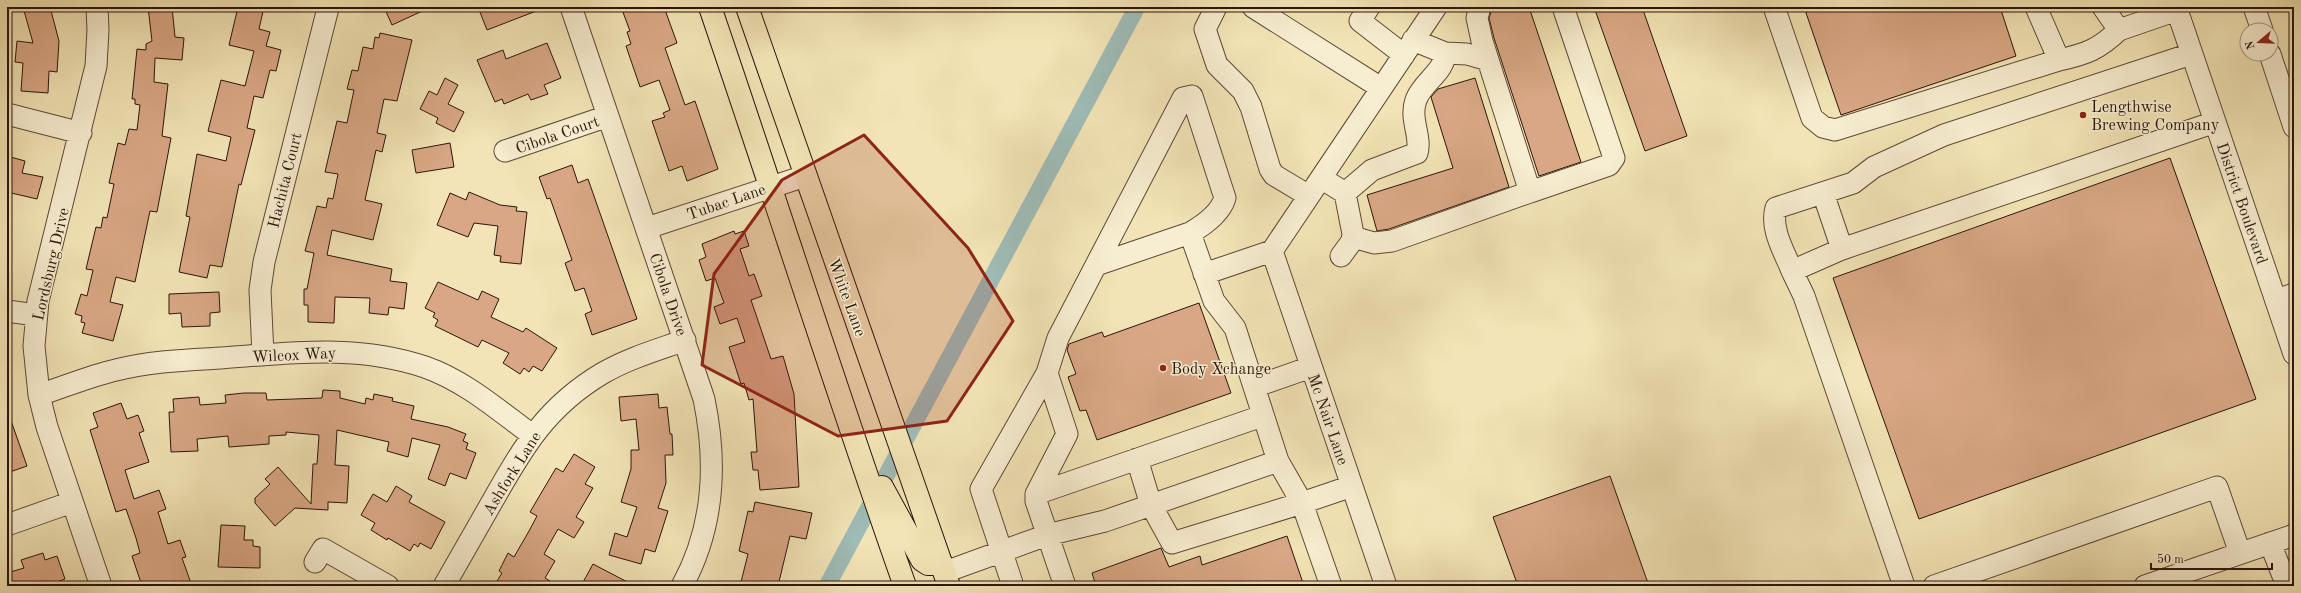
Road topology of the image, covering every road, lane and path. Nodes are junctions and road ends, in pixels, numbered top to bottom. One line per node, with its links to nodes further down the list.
1 (97, 7): 30 (street, Lordsburg Drive)
2 (571, 7): 27 (street, Cibola Drive)
3 (710, 7): 34 (main road)
4 (747, 7): 32 (main road, White Lane)
5 (1216, 7): 38 (street)
6 (1253, 7): 25 (street)
7 (1369, 7): 19 (street)
8 (1436, 7): 19 (street)
9 (1480, 7): 22 (street)
10 (1563, 7): 35 (street)
11 (1774, 7): 23 (street)
12 (2036, 7): 23 (street)
13 (2103, 7): 18 (street)
14 (2254, 7): 17 (street)
15 (328, 8): 53 (street, Hachita Court)
16 (2176, 8): 18 (street); 21 (street, District Boulevard)
17 (2259, 22)
18 (2119, 30): 23 (street)
19 (1408, 47): 20 (street); 25 (street)
20 (1445, 53): 22 (street); 36 (street)
21 (2191, 54): 28 (street, District Boulevard); 37 (street)
22 (1488, 60): 35 (street)
23 (2059, 60)
24 (2273, 62): 29 (street)
25 (1381, 88): 33 (street)
26 (7, 114): 30 (street)
27 (608, 116): 31 (street, Cibola Court); 39 (street, Cibola Drive)
28 (2215, 122): 42 (street); 48 (street, District Boulevard)
29 (2294, 127)
30 (81, 133): 50 (street, Lordsburg Drive)
31 (505, 151)
32 (805, 176): 34 (street, Tubac Lane); 71 (main road, White Lane)
33 (1321, 178): 36 (street); 38 (street)
34 (772, 186): 39 (street, Tubac Lane); 59 (main road)
35 (1530, 192): 41 (street)
36 (1345, 193): 41 (street)
37 (1823, 193): 42 (street); 46 (street)
38 (1309, 196): 43 (street)
39 (647, 228): 51 (street, Cibola Drive)
40 (1190, 233): 45 (street); 45 (street); 47 (street)
41 (1353, 237): 44 (street)
42 (1842, 249): 46 (street)
43 (1272, 252): 47 (street); 54 (street, Mc Nair Lane)
44 (1341, 256)
45 (1096, 265): 55 (street)
46 (1792, 271): 87 (street)
47 (1204, 274): 56 (street)
48 (2285, 297): 52 (street, District Boulevard)
49 (7, 311): 50 (street)
50 (36, 315): 57 (street, Lordsburg Drive)
51 (685, 340): 60 (street, Ashfork Lane); 81 (street, Cibola Drive)
52 (2294, 354)
53 (263, 355): 57 (street, Wilcox Way); 60 (street, Wilcox Way)
54 (1311, 367): 56 (street); 63 (street, Mc Nair Lane)
55 (1047, 374): 64 (street); 73 (street)
56 (1254, 387): 58 (street)
57 (39, 395): 65 (street, Lordsburg Drive)
58 (1262, 416): 61 (street); 62 (street)
59 (851, 430): 71 (main road); 82 (main road)
60 (532, 435): 80 (street, Ashfork Lane)
61 (1136, 459): 64 (street); 67 (street)
62 (1278, 461): 66 (street); 67 (street)
63 (1352, 486): 66 (street); 86 (street, Mc Nair Lane)
64 (1036, 494): 69 (street)
65 (72, 502): 68 (street); 78 (street, Lordsburg Drive)
66 (1302, 503): 67 (street); 85 (street)
67 (1151, 505): 69 (street)
68 (7, 525)
69 (1047, 535): 73 (street); 84 (street)
70 (2294, 535): 72 (street)
71 (924, 542): 76 (main road, White Lane)
72 (2270, 543): 74 (street); 89 (street)
73 (1002, 552): 76 (street); 83 (street)
74 (2240, 553): 77 (street); 88 (street)
75 (315, 562): 79 (street)
76 (945, 574)
77 (2153, 585)
78 (101, 586)
79 (388, 586)
80 (444, 586)
81 (682, 586)
82 (905, 586)
83 (1013, 586)
84 (1065, 586)
85 (1331, 586)
86 (1386, 586)
87 (1904, 586)
88 (1934, 586)
89 (2287, 586)

